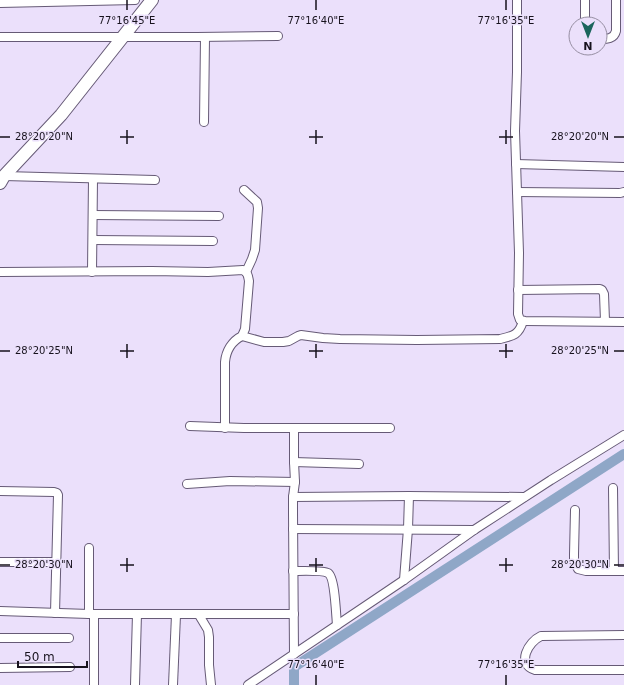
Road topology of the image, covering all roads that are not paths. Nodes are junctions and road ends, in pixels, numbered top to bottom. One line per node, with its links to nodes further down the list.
1 (135, 0): 6 (street)
2 (152, 0): 8 (street)
3 (517, 0): 14 (street)
4 (585, 0): 7 (street)
5 (616, 0): 12 (street)
6 (0, 2)
7 (585, 16)
8 (124, 36): 10 (street); 11 (street); 16 (street)
9 (278, 36): 11 (street)
10 (0, 37)
11 (205, 37): 13 (street)
12 (608, 39)
13 (204, 122)
14 (516, 164): 15 (street); 20 (street)
15 (624, 167)
16 (2, 179): 17 (street)
17 (93, 179): 18 (street); 22 (street)
18 (155, 180)
19 (244, 190): 28 (street)
20 (517, 192): 21 (street); 29 (street)
21 (624, 192)
22 (92, 215): 23 (street); 24 (street)
23 (218, 216)
24 (93, 240): 25 (street); 27 (street)
25 (213, 241)
26 (0, 272): 27 (street)
27 (92, 272): 28 (street)
28 (246, 272): 33 (street)
29 (518, 290): 30 (street); 31 (street)
30 (523, 321): 31 (street); 33 (street)
31 (605, 322): 32 (street)
32 (624, 322)
33 (242, 336): 35 (street)
34 (190, 426): 35 (street)
35 (225, 428): 36 (street)
36 (294, 428): 37 (street); 39 (street)
37 (390, 428)
38 (624, 435): 47 (street)
39 (294, 462): 40 (street); 41 (street)
40 (359, 464)
41 (295, 482): 42 (street); 46 (street)
42 (187, 484)
43 (613, 488): 56 (street)
44 (0, 490): 54 (street)
45 (409, 496): 46 (street); 47 (street); 50 (street)
46 (293, 497): 49 (street)
47 (524, 497): 51 (street)
48 (575, 510): 56 (street)
49 (293, 528): 50 (street); 55 (street)
50 (408, 529): 51 (street); 58 (street)
51 (474, 530): 58 (street)
52 (89, 548): 61 (street)
53 (0, 562): 54 (street)
54 (55, 562): 60 (street)
55 (293, 571): 63 (street); 66 (street)
56 (614, 571): 57 (street)
57 (624, 571)
58 (404, 580): 66 (street)
59 (0, 611): 60 (street)
60 (54, 613): 61 (street)
61 (92, 614): 62 (street); 74 (street)
62 (136, 614): 64 (street); 75 (street)
63 (294, 614): 65 (street); 70 (street)
64 (176, 615): 65 (street); 76 (street)
65 (199, 615): 77 (street)
66 (337, 625): 70 (street)
67 (624, 635): 73 (street)
68 (0, 638): 69 (street)
69 (69, 638)
70 (294, 654): 78 (street)
71 (70, 667): 72 (street)
72 (0, 668)
73 (624, 670)
74 (94, 685)
75 (135, 685)
76 (173, 685)
77 (211, 685)
78 (248, 685)

